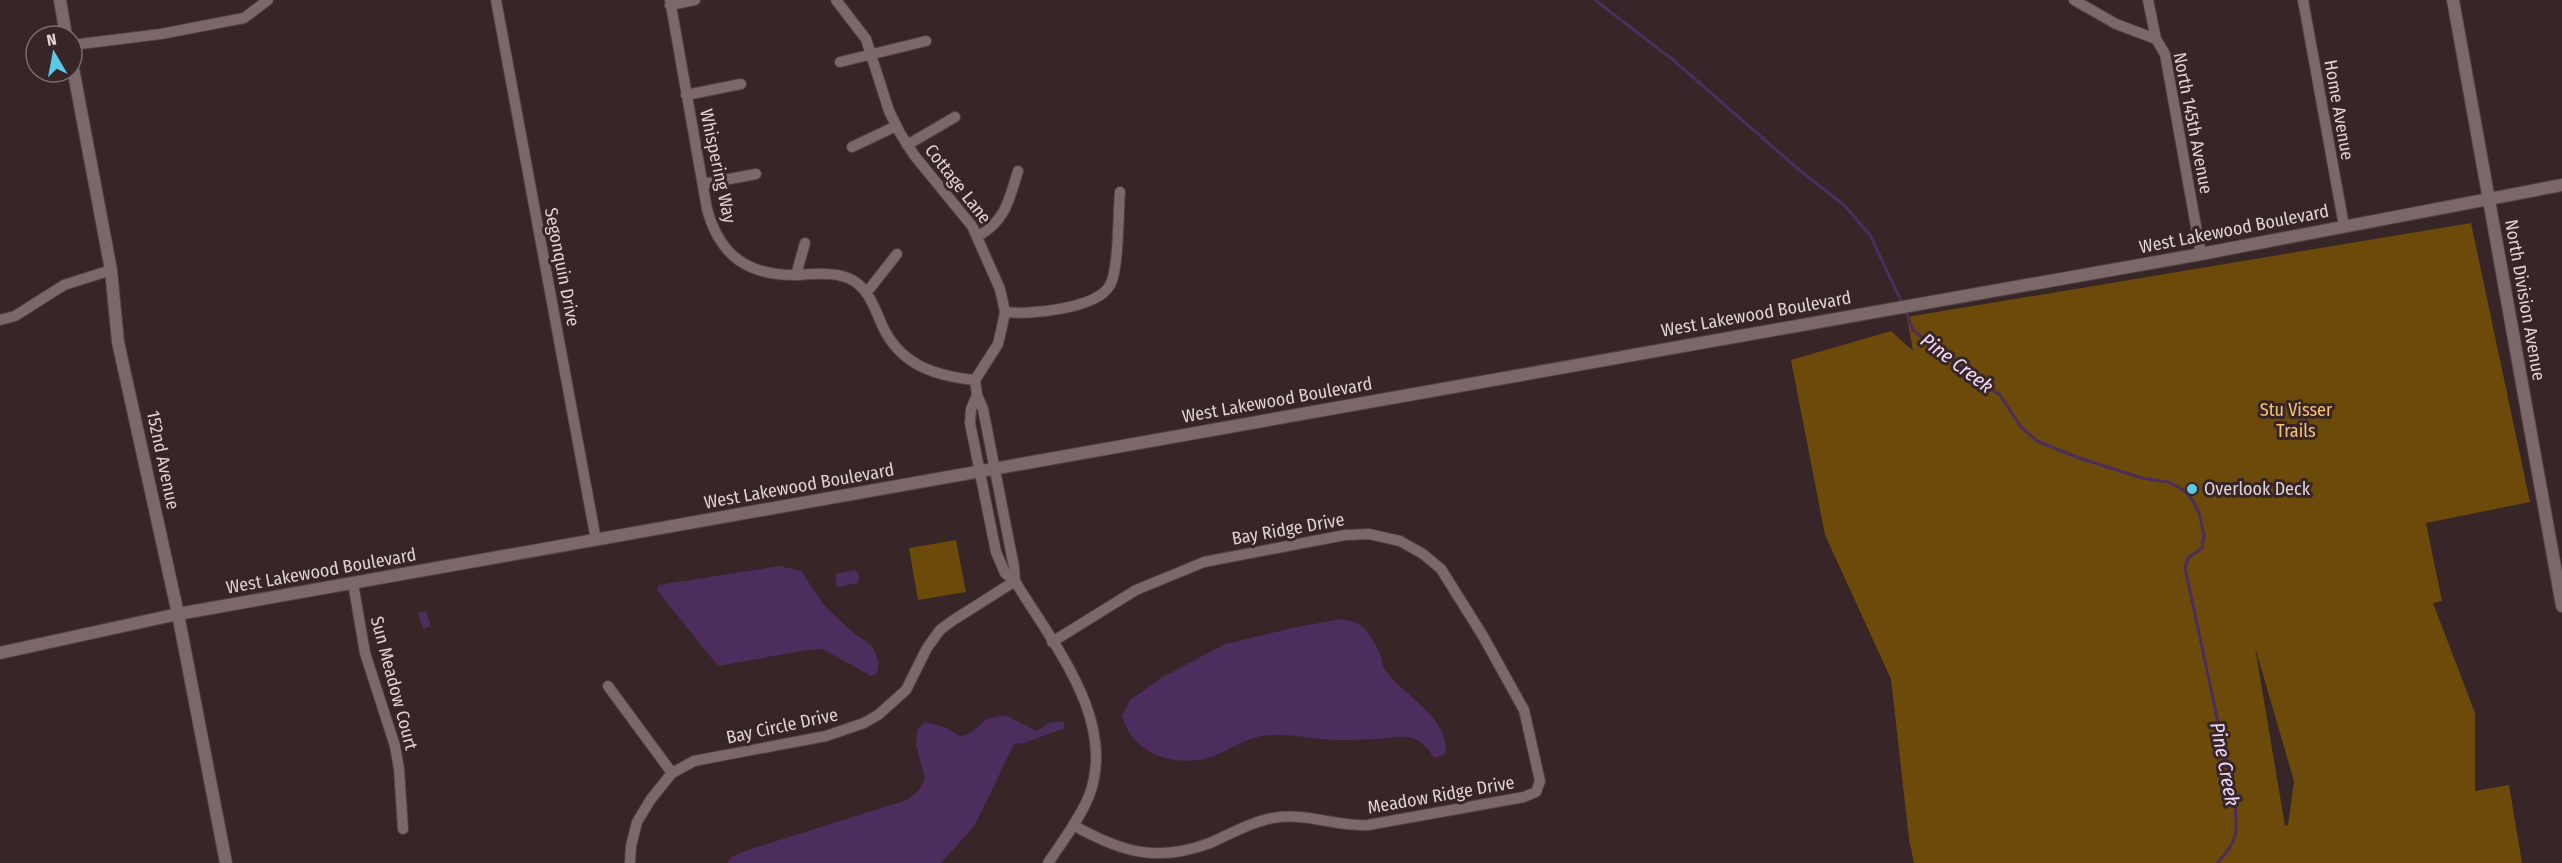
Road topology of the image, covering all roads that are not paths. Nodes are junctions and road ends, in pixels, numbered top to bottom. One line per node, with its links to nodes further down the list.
1 (60, 0): 11 (street)
2 (268, 0): 14 (street)
3 (496, 0): 44 (street, Segonquin Drive)
4 (695, 0): 10 (street)
5 (2074, 0): 12 (street)
6 (2148, 0): 12 (street, North 145th Avenue)
7 (2303, 0): 30 (street, Home Avenue)
8 (2453, 0): 29 (street, North Division Avenue)
9 (838, 1): 15 (street, Cottage Lane)
10 (670, 2): 19 (street, Whispering Way)
11 (64, 24)
12 (2156, 39): 34 (street, North 145th Avenue)
13 (926, 41): 15 (street)
14 (84, 44)
15 (872, 55): 16 (street); 21 (street, Cottage Lane)
16 (840, 62)
17 (76, 84): 35 (street, 152nd Avenue)
18 (741, 84): 19 (street)
19 (686, 95): 26 (street, Whispering Way)
20 (954, 117): 22 (street)
21 (896, 126): 22 (street, Cottage Lane); 23 (street)
22 (907, 145): 31 (street, Cottage Lane)
23 (852, 147)
24 (1018, 171): 31 (street)
25 (756, 174): 26 (street)
26 (703, 184): 36 (street, Whispering Way)
27 (2562, 185): 29 (street, West Lakewood Boulevard)
28 (1120, 192): 38 (street)
29 (2489, 199): 30 (street, West Lakewood Boulevard); 47 (street, North Division Avenue)
30 (2344, 226): 34 (street, West Lakewood Boulevard)
31 (978, 236): 38 (street, Cottage Lane)
32 (805, 243): 36 (street)
33 (897, 254): 37 (street)
34 (2201, 254): 42 (street, West Lakewood Boulevard)
35 (111, 270): 39 (street); 48 (street, 152nd Avenue)
36 (796, 275): 37 (street, Whispering Way)
37 (867, 292): 40 (street)
38 (1005, 312): 40 (street, Cottage Lane)
39 (0, 320)
40 (975, 380): 41 (street)
41 (976, 395): 42 (street); 43 (street)
42 (994, 469): 43 (street, West Lakewood Boulevard); 45 (street)
43 (979, 472): 44 (street, West Lakewood Boulevard); 45 (street)
44 (596, 540): 46 (street, West Lakewood Boulevard)
45 (1015, 582): 49 (street); 52 (street, Bay Circle Drive)
46 (353, 583): 48 (street, West Lakewood Boulevard); 55 (street, Sun Meadow Court)
47 (2562, 606)
48 (178, 614): 50 (street, West Lakewood Boulevard); 56 (street, 152nd Avenue)
49 (1052, 642): 53 (street, Bay Ridge Drive); 54 (street)
50 (0, 653)
51 (608, 686): 52 (street)
52 (672, 773): 57 (street, Bay Circle Drive)
53 (1538, 789): 54 (street, Meadow Ridge Drive)
54 (1072, 825): 58 (street)
55 (403, 829)
56 (226, 863)
57 (630, 863)
58 (1048, 863)

